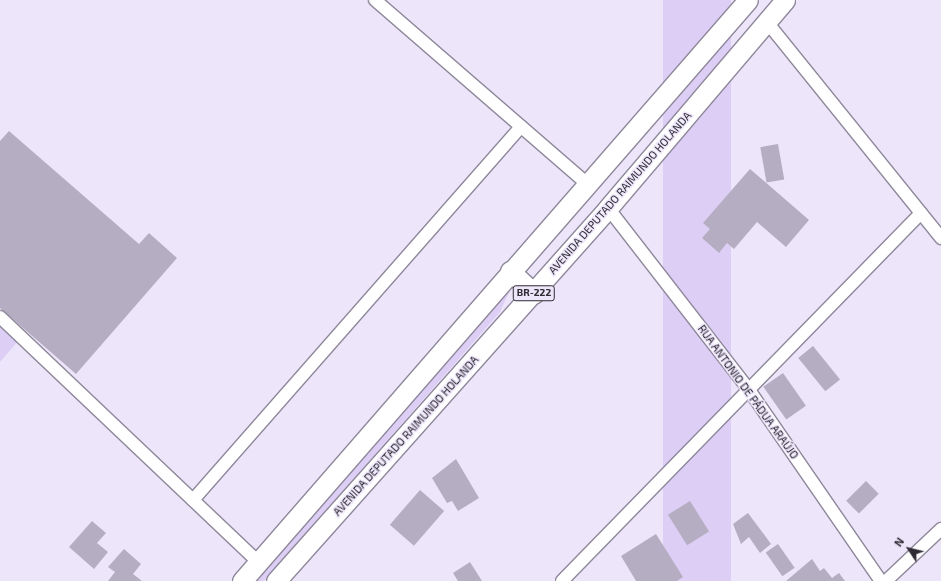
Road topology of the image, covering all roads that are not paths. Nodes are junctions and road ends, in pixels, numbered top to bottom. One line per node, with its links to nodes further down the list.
1 (375, 0): 5 (street)
2 (748, 0): 6 (main road, BR-222)
3 (785, 0): 4 (main road, AVENIDA DEPUTADO RAIMUNDO HOLANDA / BR-222)
4 (766, 21): 7 (main road, AVENIDA DEPUTADO RAIMUNDO HOLANDA / BR-222); 8 (street)
5 (521, 126): 6 (street); 14 (street)
6 (586, 183): 10 (main road, BR-222)
7 (608, 208): 11 (main road, AVENIDA DEPUTADO RAIMUNDO HOLANDA / BR-222); 13 (street, RUA ANTONIO DE PÁDUA ARAÚJO)
8 (921, 213): 9 (street); 13 (street)
9 (941, 238)
10 (510, 271): 11 (main road); 16 (main road, BR-222)
11 (534, 293): 18 (main road, AVENIDA DEPUTADO RAIMUNDO HOLANDA / BR-222)
12 (0, 317): 14 (street)
13 (749, 390): 19 (street); 20 (street, RUA ANTONIO DE PÁDUA ARAÚJO)
14 (192, 500): 16 (street)
15 (941, 530): 21 (street)
16 (258, 562): 17 (main road, BR-222)
17 (242, 581)
18 (276, 581)
19 (562, 581)
20 (881, 581)
21 (886, 581)

